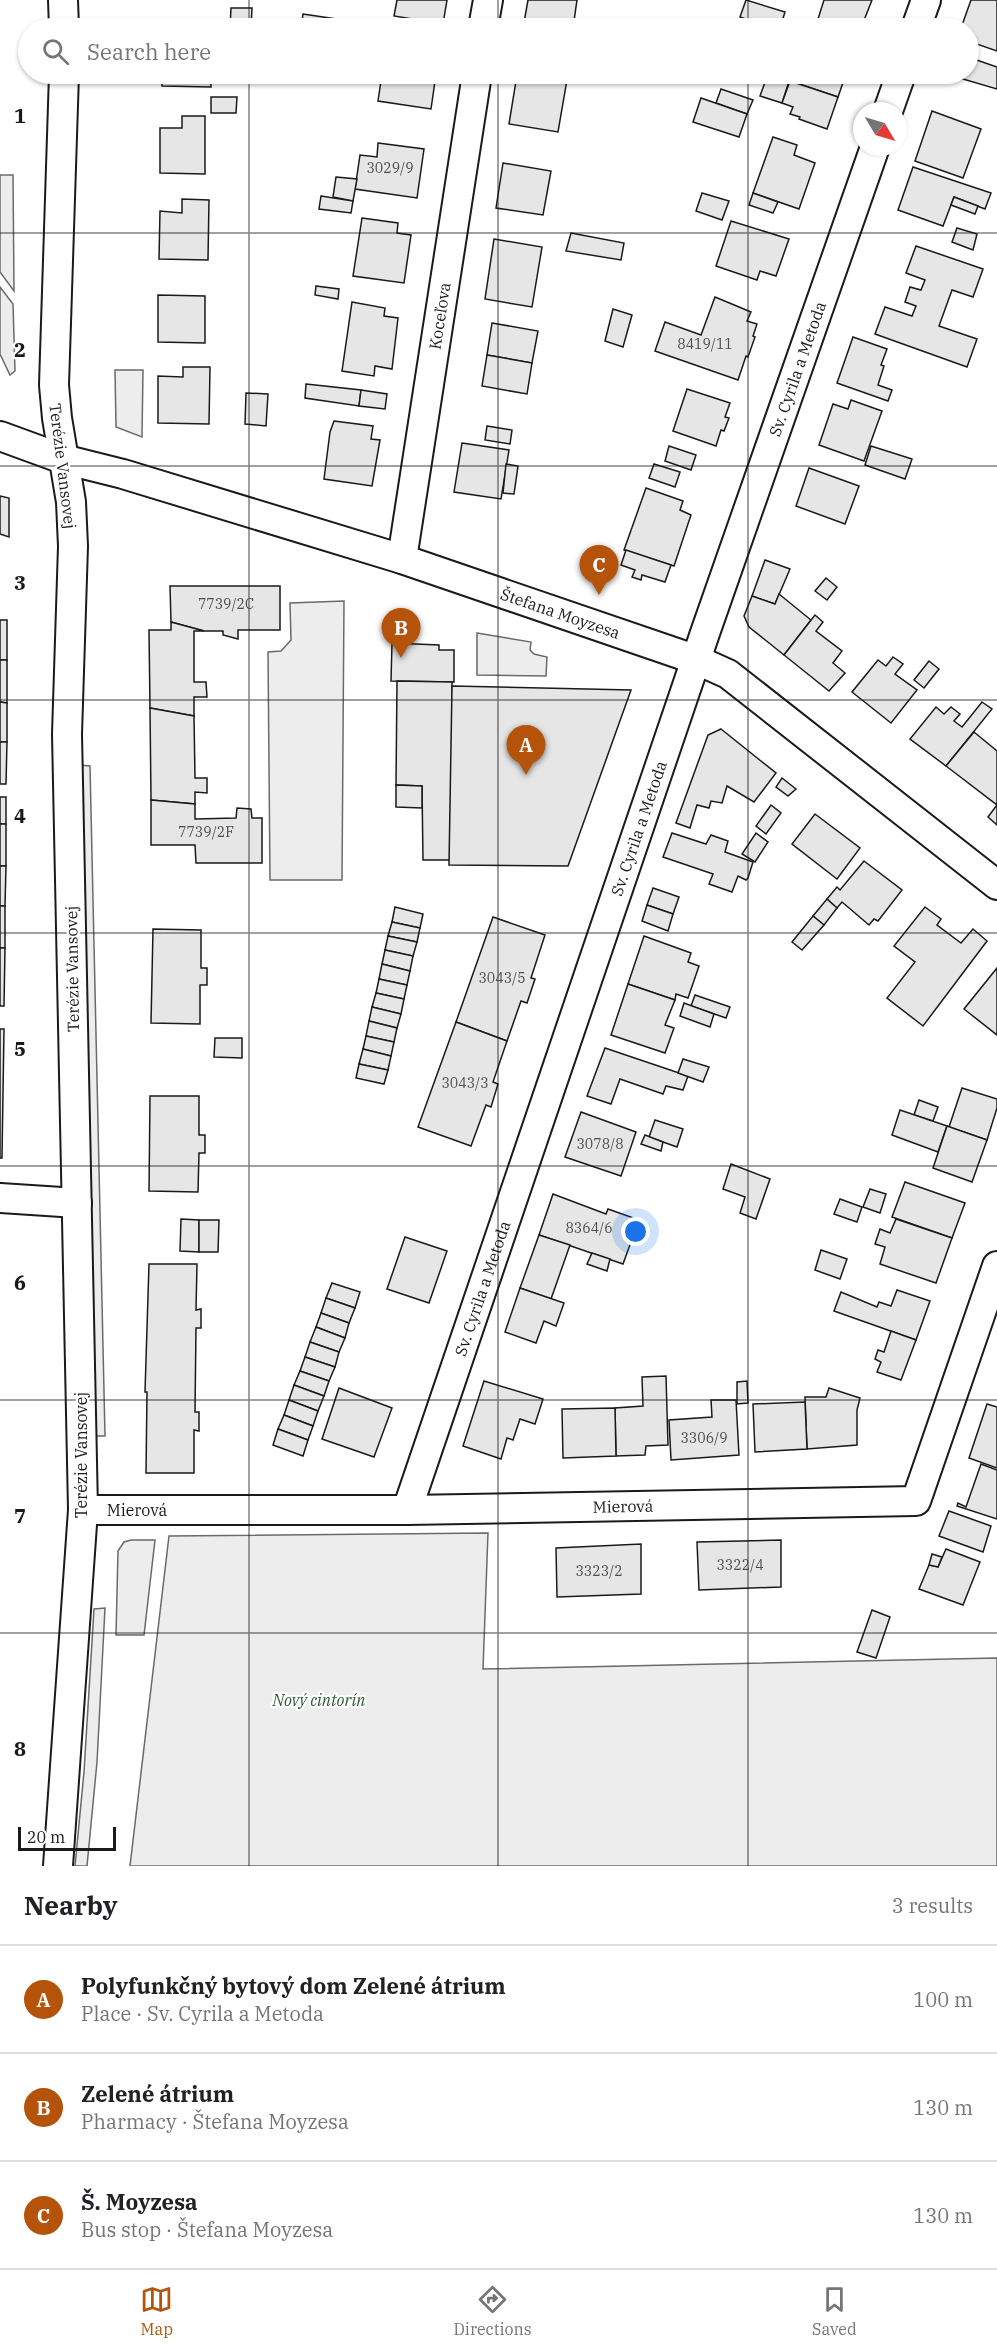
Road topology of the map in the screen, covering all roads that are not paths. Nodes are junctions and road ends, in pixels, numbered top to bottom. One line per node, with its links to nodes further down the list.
1 (63, 0): 4 (street)
2 (488, 0): 5 (street)
3 (926, 0): 6 (street)
4 (63, 18)
5 (485, 18)
6 (920, 18)
7 (64, 84): 13 (street, Terézie Vansovej)
8 (475, 84): 14 (street, Koceľova)
9 (897, 84): 10 (street)
10 (891, 102)
11 (872, 156): 15 (street, Sv. Cyrila a Metoda)
12 (0, 436): 13 (street, Štefana Moyzesa)
13 (63, 459): 14 (street, Štefana Moyzesa); 18 (street, Terézie Vansovej)
14 (402, 559): 15 (street, Štefana Moyzesa)
15 (696, 660): 16 (street, Štefana Moyzesa); 21 (street, Sv. Cyrila a Metoda)
16 (997, 885)
17 (0, 1198): 18 (street)
18 (77, 1203): 20 (street, Terézie Vansovej)
19 (997, 1266): 21 (street, Mierová)
20 (83, 1510): 21 (street, Mierová); 22 (street, Terézie Vansovej)
21 (407, 1510)
22 (58, 1866)

